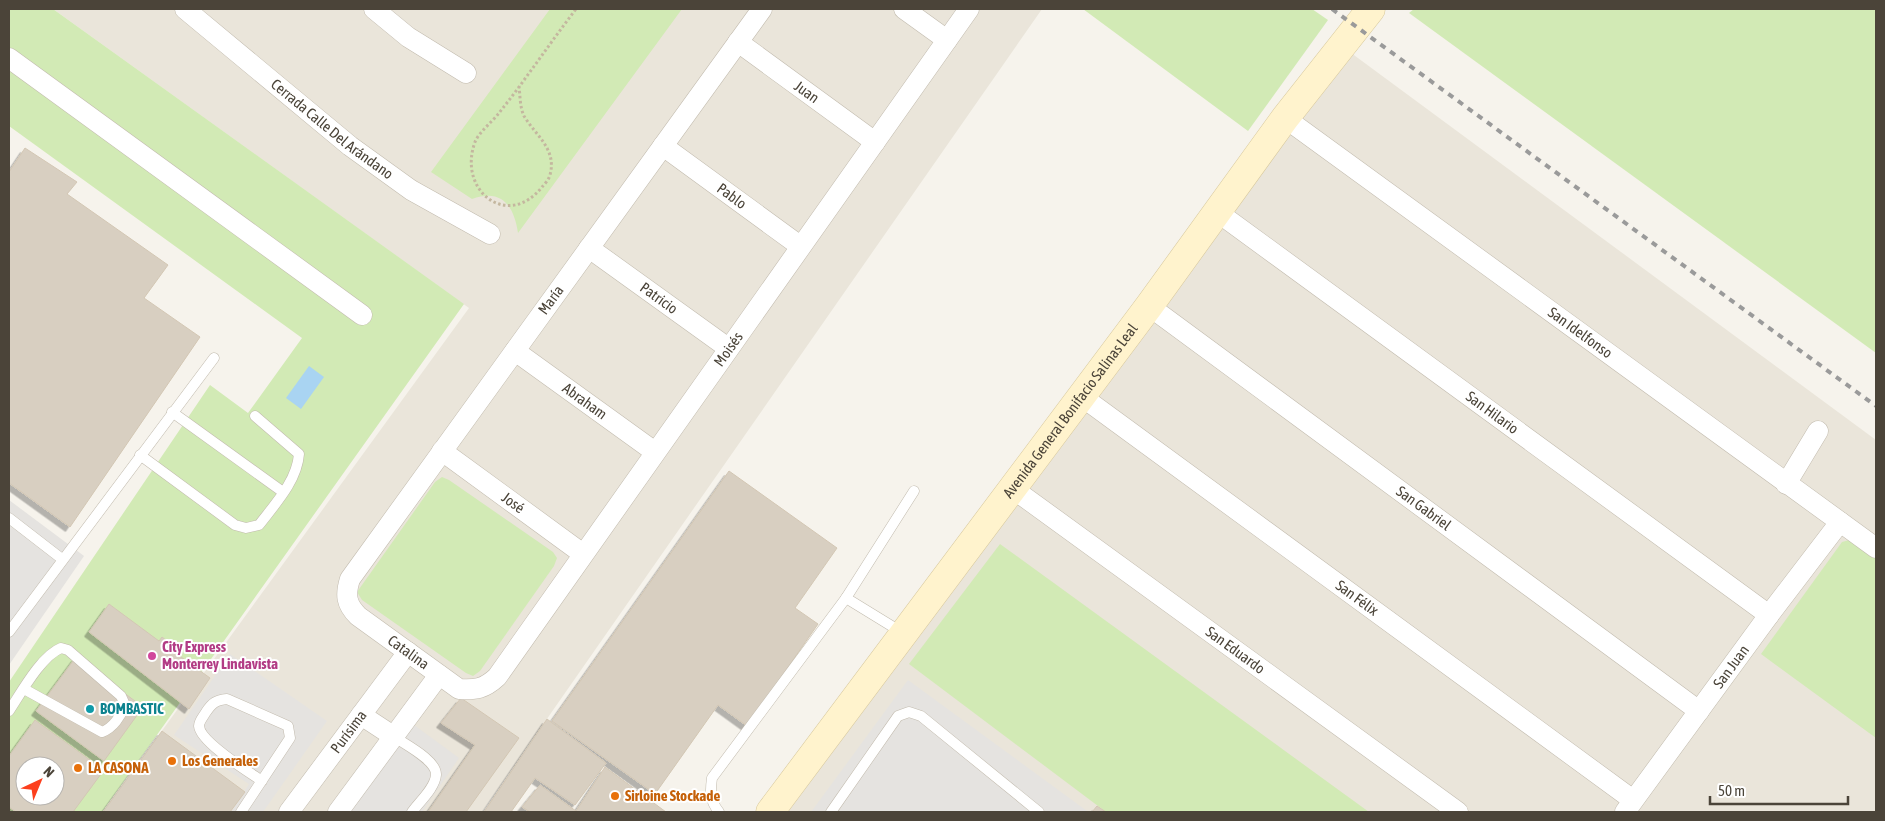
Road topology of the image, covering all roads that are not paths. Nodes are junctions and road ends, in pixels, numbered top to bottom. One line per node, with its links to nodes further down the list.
1 (185, 9): 15 (street, Cerrada Calle Del Arándano)
2 (374, 9): 10 (street)
3 (762, 9): 8 (street, María)
4 (904, 9): 7 (street)
5 (969, 9): 7 (street, Moisés)
6 (1371, 9): 11 (street, Avenida General Bonifacio Salinas Leal)
7 (947, 40): 12 (street, Moisés)
8 (738, 42): 12 (street, Juan); 13 (street, María)
9 (9, 58): 19 (street)
10 (466, 73)
11 (1285, 118): 14 (street, Avenida General Bonifacio Salinas Leal); 30 (street, San Idelfonso)
12 (875, 142): 16 (street, Moisés)
13 (663, 146): 16 (street, Pablo); 17 (street, María)
14 (1216, 211): 18 (street, Avenida General Bonifacio Salinas Leal); 41 (street, San Hilario)
15 (490, 234)
16 (800, 246): 20 (street, Moisés)
17 (589, 248): 20 (street, Patricio); 21 (street, María)
18 (1149, 306): 23 (street, Avenida General Bonifacio Salinas Leal); 49 (street, San Gabriel)
19 (362, 315)
20 (728, 348): 28 (street, Moisés)
21 (515, 351): 27 (street, María); 28 (street, Abraham)
22 (214, 358): 24 (lane)
23 (1081, 396): 31 (street, Avenida General Bonifacio Salinas Leal); 53 (street, San Félix)
24 (172, 412): 29 (lane); 33 (lane)
25 (255, 416): 33 (lane)
26 (1818, 431): 30 (street)
27 (442, 451): 37 (street, José); 39 (street, María)
28 (655, 452): 37 (street, Moisés)
29 (140, 455): 33 (lane); 38 (lane)
30 (1786, 484): 35 (street, San Idelfonso)
31 (1012, 488): 43 (street, Avenida General Bonifacio Salinas Leal); 62 (street, San Eduardo)
32 (914, 491): 40 (lane)
33 (283, 492)
34 (9, 518): 38 (lane)
35 (1840, 522): 36 (street, San Idelfonso); 41 (street, San Juan)
36 (1876, 548)
37 (583, 554): 46 (street, Moisés)
38 (62, 559): 42 (lane)
39 (345, 593): 44 (street, Catalina)
40 (846, 598): 43 (lane); 58 (lane)
41 (1769, 615): 49 (street, San Juan)
42 (9, 632)
43 (904, 634): 59 (street, Avenida General Bonifacio Salinas Leal)
44 (408, 652): 45 (street, Catalina); 50 (street, Purísima)
45 (440, 675): 46 (street, Catalina); 51 (street)
46 (486, 688)
47 (24, 689): 47 (lane); 48 (lane)
48 (9, 711)
49 (1699, 711): 53 (street, San Juan)
50 (361, 715): 51 (street); 55 (street, Purísima)
51 (393, 736): 56 (street); 57 (lane)
52 (262, 782): 52 (lane); 54 (lane)
53 (1629, 806)
54 (241, 812)
55 (289, 812)
56 (338, 812)
57 (412, 812)
58 (719, 812)
59 (770, 812)
60 (831, 812): 61 (lane)
61 (1038, 812)
62 (1458, 812)

